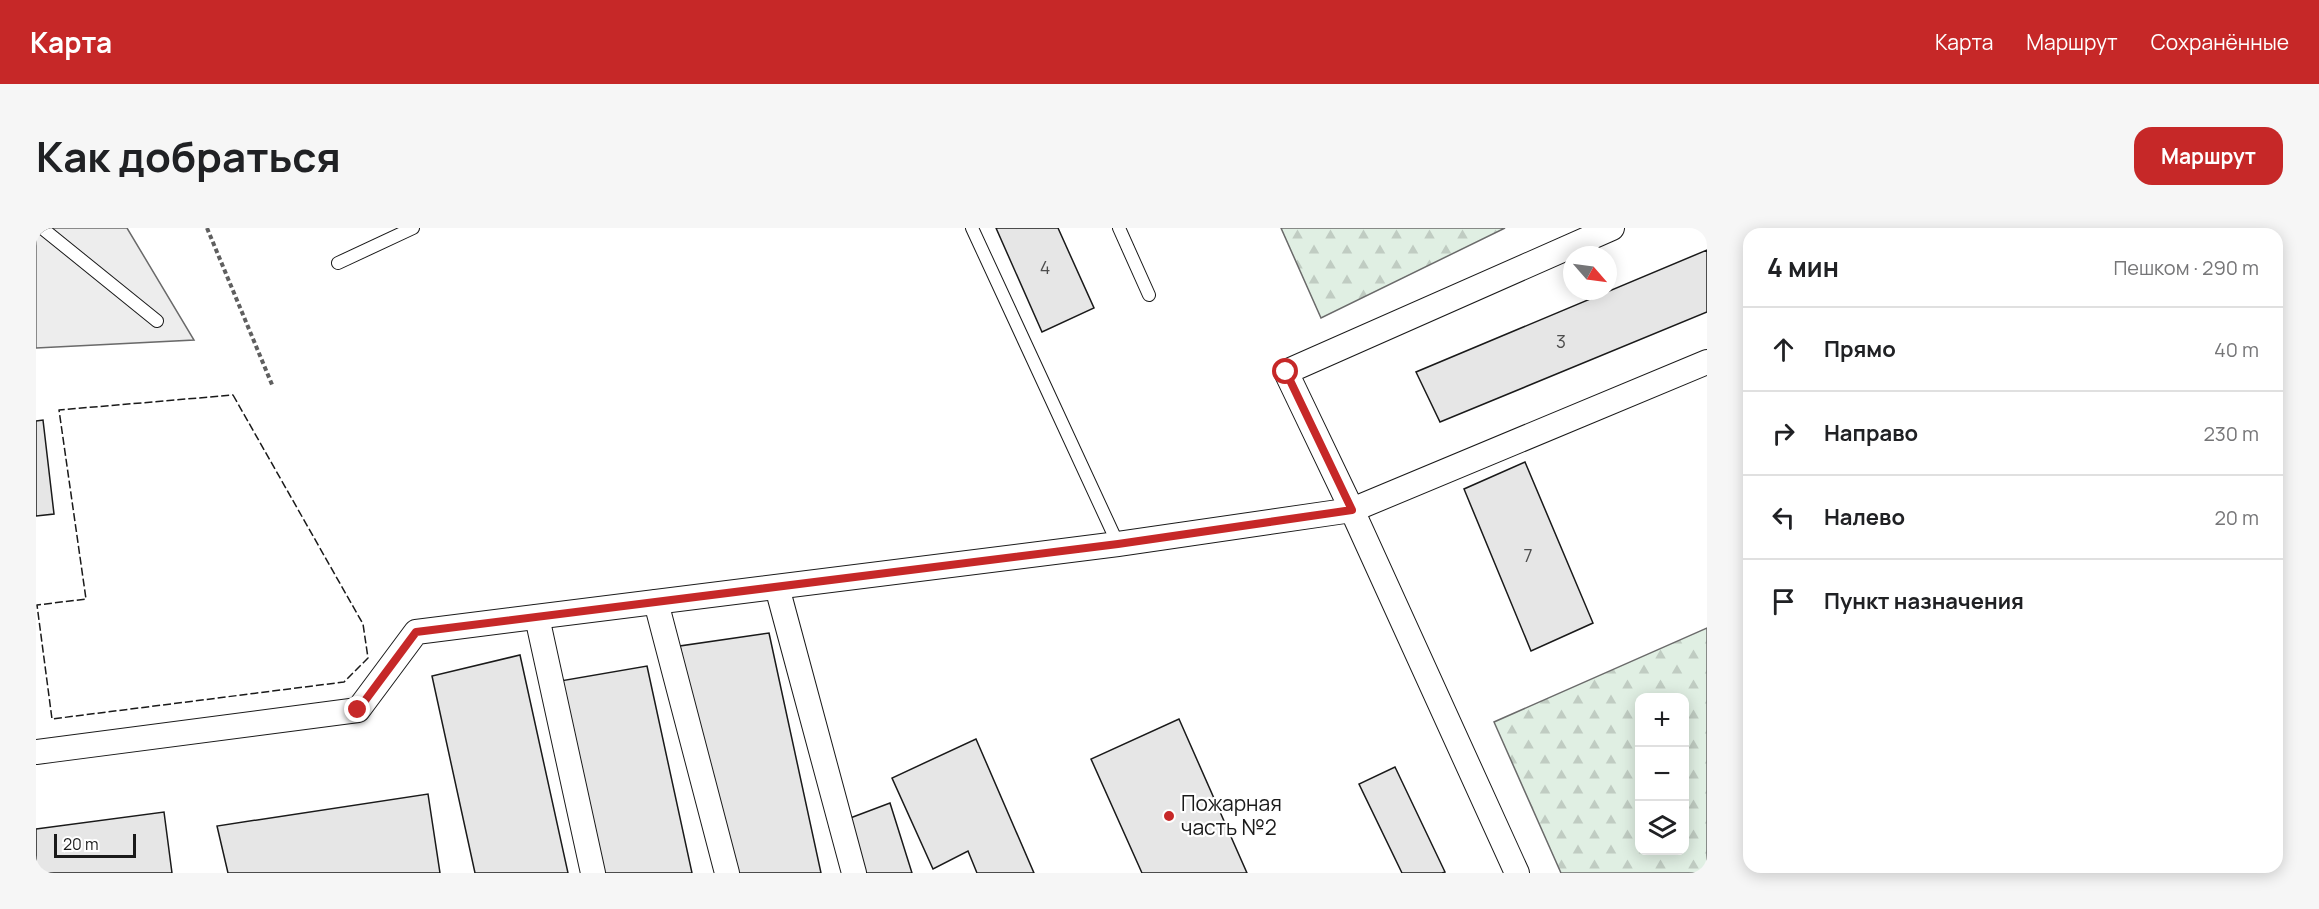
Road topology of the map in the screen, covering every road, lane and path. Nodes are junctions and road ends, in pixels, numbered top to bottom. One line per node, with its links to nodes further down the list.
1 (42, 228): 9 (lane)
2 (207, 228): 11 (path)
3 (413, 228): 7 (lane)
4 (972, 228): 13 (lane)
5 (1119, 228): 8 (lane)
6 (1612, 228): 12 (street)
7 (338, 263)
8 (1149, 295)
9 (157, 321)
10 (1707, 362): 12 (street)
11 (273, 387)
12 (1352, 510): 13 (street); 21 (street)
13 (1118, 544): 14 (street)
14 (777, 587): 15 (street); 20 (street)
15 (656, 602): 16 (street); 19 (street)
16 (537, 617): 17 (street); 18 (street)
17 (36, 752)
18 (593, 873)
19 (727, 873)
20 (854, 873)
21 (1517, 873)

